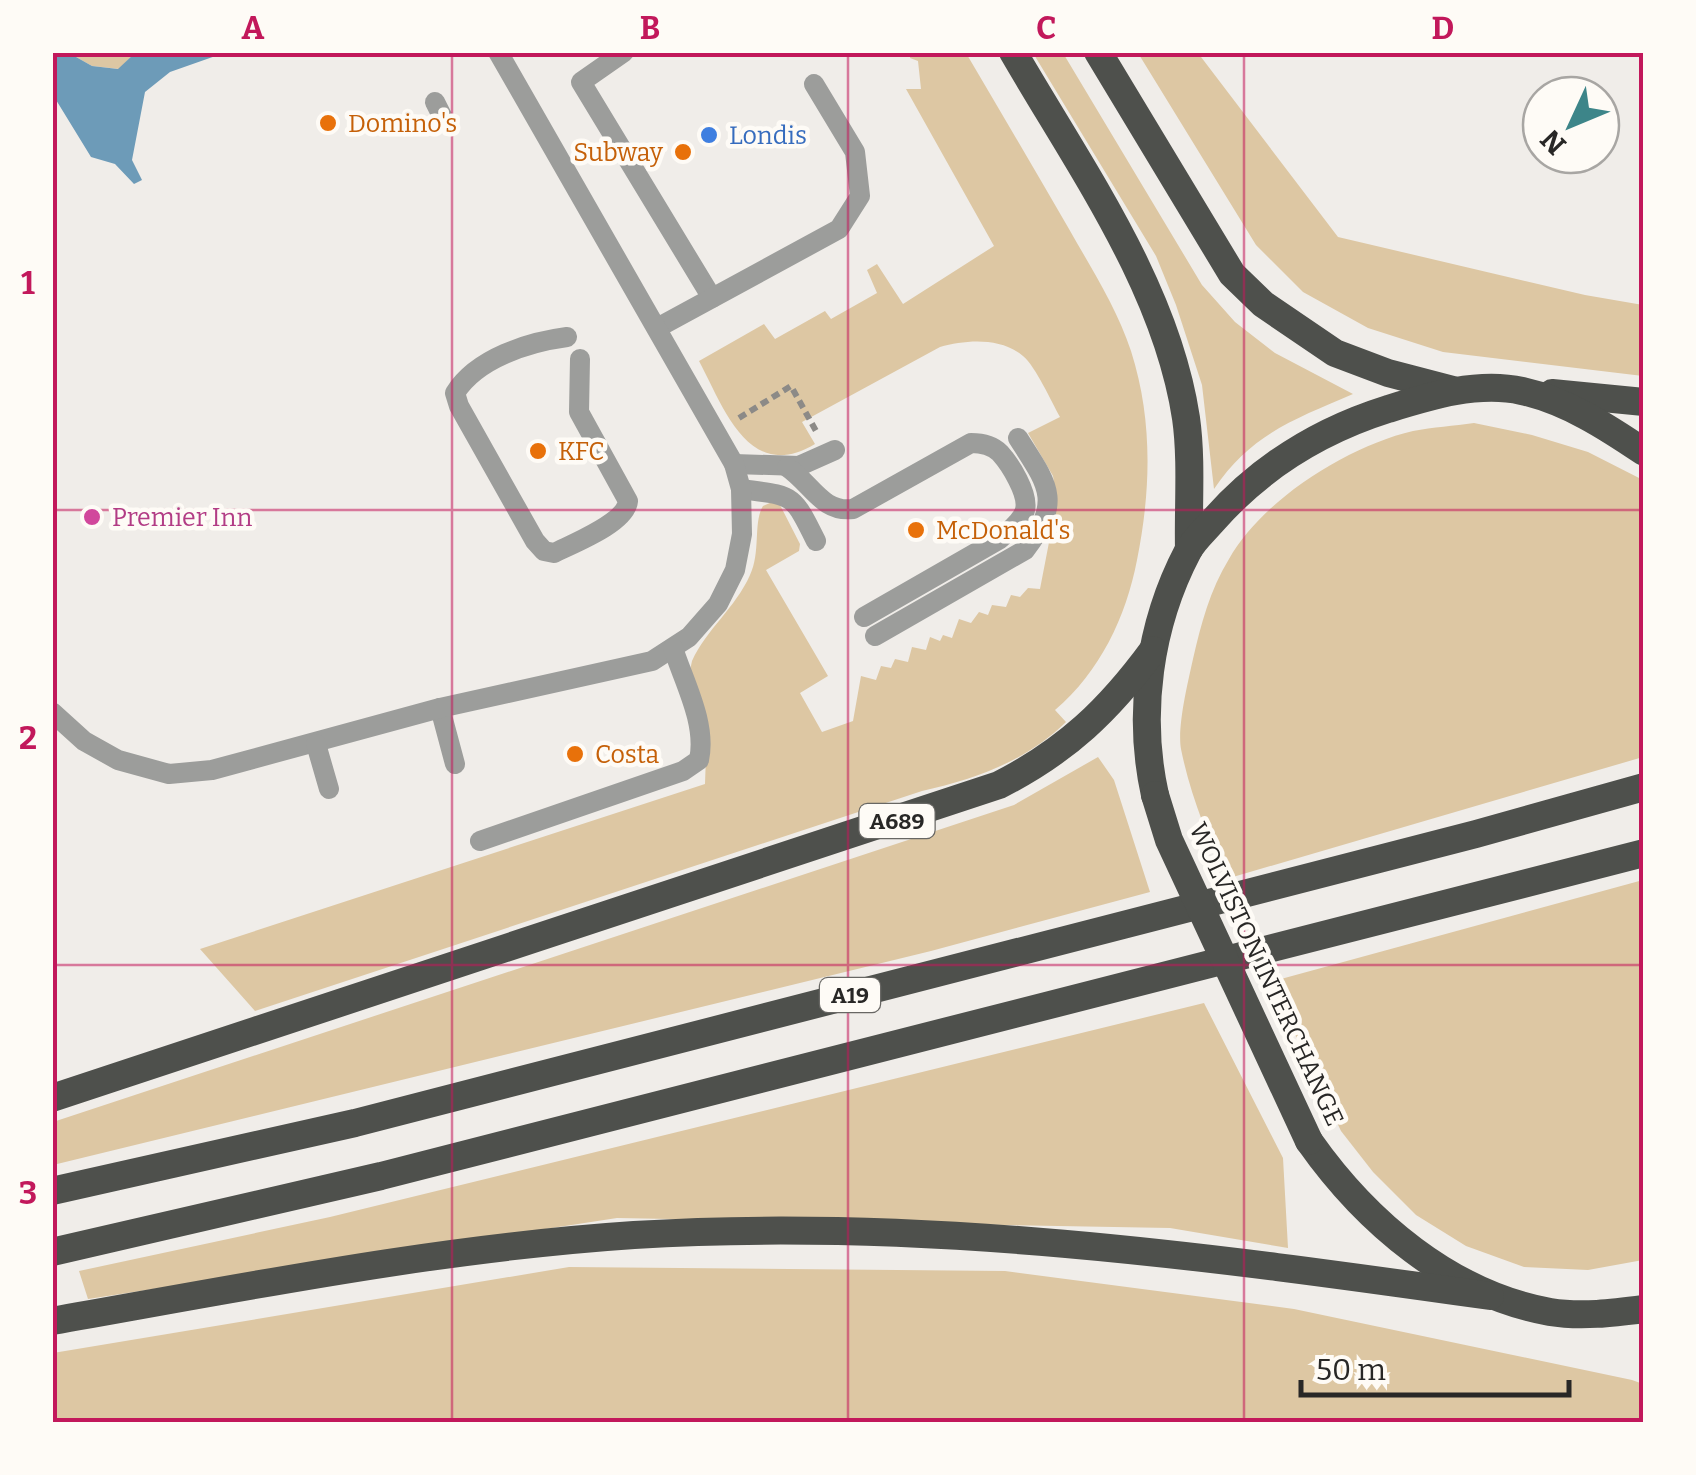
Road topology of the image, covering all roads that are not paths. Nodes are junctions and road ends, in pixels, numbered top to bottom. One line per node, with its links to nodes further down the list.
1 (498, 52): 9 (lane)
2 (624, 52): 8 (lane)
3 (1013, 52): 22 (highway, A689)
4 (1098, 52): 12 (highway, A689)
5 (814, 84): 8 (lane)
6 (434, 102): 7 (lane)
7 (445, 122)
8 (712, 298): 9 (lane)
9 (657, 328): 18 (lane)
10 (568, 337): 11 (lane)
11 (580, 359)
12 (1454, 390): 13 (highway, WOLVISTON INTERCHANGE / A689); 22 (highway, WOLVISTON INTERCHANGE / A689)
13 (1521, 390): 14 (highway); 17 (highway, WOLVISTON INTERCHANGE / A689)
14 (1644, 402)
15 (1018, 438): 24 (lane)
16 (832, 451): 19 (lane)
17 (1644, 452)
18 (734, 464): 19 (lane); 20 (lane)
19 (787, 467): 23 (lane)
20 (741, 488): 21 (lane); 25 (lane)
21 (816, 541)
22 (1189, 549): 26 (highway, WOLVISTON INTERCHANGE / A689)
23 (864, 618)
24 (875, 636)
25 (672, 648): 27 (lane); 33 (lane)
26 (1153, 650): 35 (highway, A689); 38 (highway, WOLVISTON INTERCHANGE / A689, bridge)
27 (440, 708): 29 (lane); 30 (lane)
28 (52, 712): 29 (lane)
29 (316, 744): 32 (lane)
30 (455, 764)
31 (1644, 787): 36 (highway, A19)
32 (329, 789)
33 (480, 841)
34 (1644, 853): 37 (highway, A19)
35 (52, 1098)
36 (52, 1191)
37 (52, 1252)
38 (1490, 1296): 40 (highway, WOLVISTON INTERCHANGE / A689); 41 (highway)
39 (1644, 1309): 40 (highway, WOLVISTON INTERCHANGE / A689)
40 (1601, 1314): 42 (highway, A689)
41 (52, 1321)
42 (1644, 1324)

